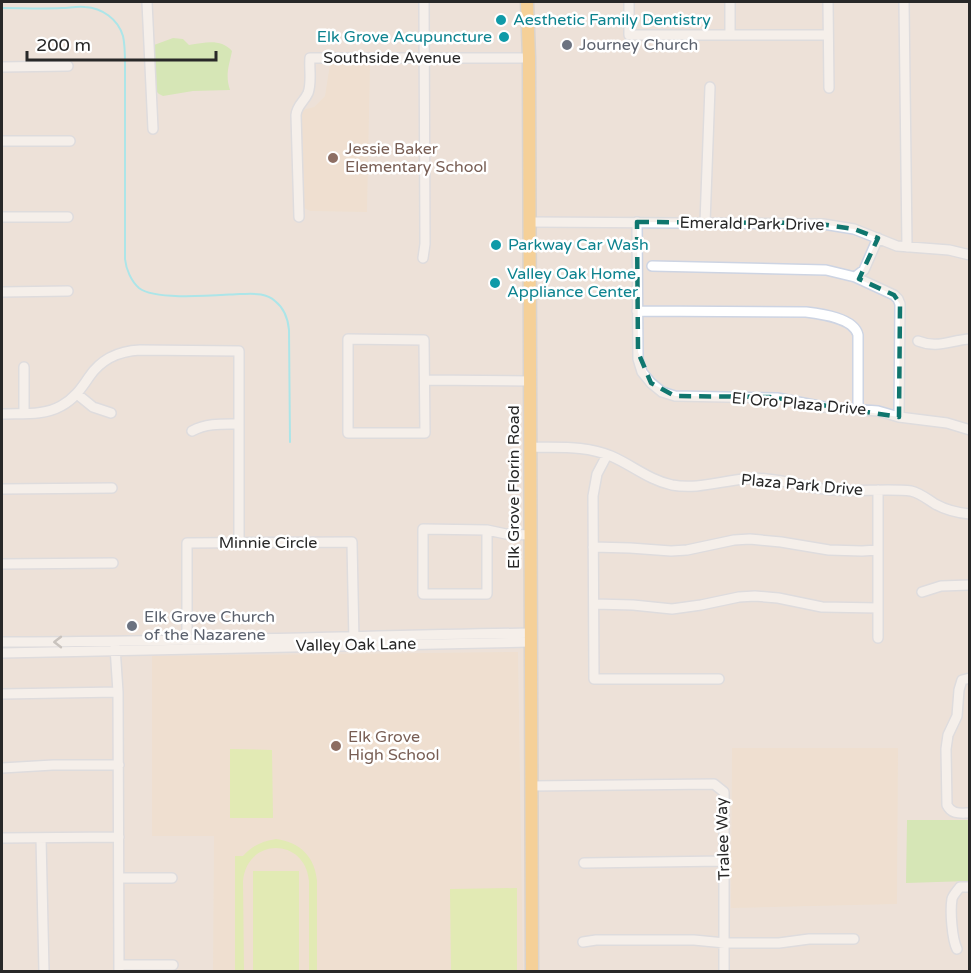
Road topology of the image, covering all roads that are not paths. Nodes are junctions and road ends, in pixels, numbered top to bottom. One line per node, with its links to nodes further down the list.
1 (147, 2): 16 (street)
2 (424, 2): 10 (street)
3 (528, 2): 11 (main road, Elk Grove Florin Road)
4 (628, 2): 8 (street)
5 (730, 2): 8 (street)
6 (828, 2): 9 (street)
7 (904, 2): 26 (street)
8 (730, 35): 9 (street)
9 (828, 35): 15 (street)
10 (424, 58): 11 (street, Southside Avenue); 21 (street, Southside Avenue); 28 (street)
11 (529, 58): 22 (main road, Elk Grove Florin Road)
12 (68, 66): 13 (street)
13 (2, 67)
14 (710, 87): 24 (street)
15 (829, 88)
16 (153, 129)
17 (2, 141): 18 (street)
18 (70, 141)
19 (2, 217): 20 (street)
20 (68, 217)
21 (298, 218)
22 (530, 222): 23 (street, Emerald Park Drive); 38 (main road, Elk Grove Florin Road)
23 (637, 222): 24 (street, Emerald Park Drive); 33 (street, El Oro Plaza Drive)
24 (705, 223): 25 (street, Emerald Park Drive)
25 (878, 238): 26 (street, Emerald Park Drive); 30 (street)
26 (907, 247): 27 (street, Emerald Park Drive)
27 (969, 255)
28 (423, 258)
29 (652, 266): 30 (street)
30 (855, 278): 44 (street)
31 (68, 291): 32 (street)
32 (2, 292)
33 (637, 311): 40 (street, El Oro Plaza Drive); 40 (street)
34 (969, 339): 35 (street)
35 (918, 340)
36 (24, 367): 41 (street)
37 (425, 380): 37 (street); 38 (street)
38 (530, 381): 48 (main road, Elk Grove Florin Road)
39 (77, 394): 41 (street); 42 (street); 45 (street)
40 (858, 410): 44 (street, El Oro Plaza Drive)
41 (24, 413): 43 (street)
42 (111, 413)
43 (2, 414)
44 (899, 417): 46 (street, El Oro Plaza Drive)
45 (239, 424): 47 (street); 56 (street)
46 (969, 430)
47 (192, 431)
48 (530, 447): 49 (street, Plaza Park Drive); 55 (main road, Elk Grove Florin Road)
49 (607, 454): 52 (street, Plaza Park Drive); 57 (street)
50 (112, 488): 51 (street)
51 (2, 489)
52 (878, 490): 53 (street, Plaza Park Drive); 58 (street)
53 (969, 514)
54 (487, 530): 54 (street); 55 (street)
55 (530, 535): 65 (main road, Elk Grove Florin Road)
56 (238, 543): 67 (street, Minnie Circle); 69 (street, Minnie Circle)
57 (593, 546): 58 (street); 63 (street)
58 (878, 550): 64 (street)
59 (112, 563): 60 (street)
60 (2, 564)
61 (969, 585): 62 (street)
62 (922, 592)
63 (594, 604): 64 (street); 73 (street)
64 (878, 608): 66 (street)
65 (530, 638): 67 (street, Valley Oak Lane); 78 (main road, Elk Grove Florin Road)
66 (878, 638)
67 (354, 641): 69 (street, Valley Oak Lane)
68 (2, 642): 70 (street, Valley Oak Lane, one-way to 68)
69 (187, 644): 70 (street, Valley Oak Lane)
70 (115, 646): 71 (street, Valley Oak Lane); 74 (street)
71 (2, 653)
72 (969, 678): 79 (street)
73 (719, 679)
74 (118, 692): 75 (street); 76 (street)
75 (2, 694)
76 (119, 765): 77 (street); 81 (street)
77 (2, 768)
78 (531, 786): 83 (street, Tralee Way); 95 (main road, Elk Grove Florin Road)
79 (969, 813)
80 (41, 837): 81 (street); 82 (street); 94 (street)
81 (119, 837): 85 (street)
82 (2, 838)
83 (724, 861): 84 (street); 90 (street, Tralee Way)
84 (584, 863)
85 (119, 878): 86 (street); 93 (street)
86 (172, 878)
87 (969, 887): 91 (street)
88 (854, 939): 90 (street)
89 (583, 942): 90 (street)
90 (725, 943): 96 (street, Tralee Way)
91 (957, 949)
92 (173, 965): 93 (street)
93 (119, 968)
94 (44, 972)
95 (532, 972)
96 (724, 972)

